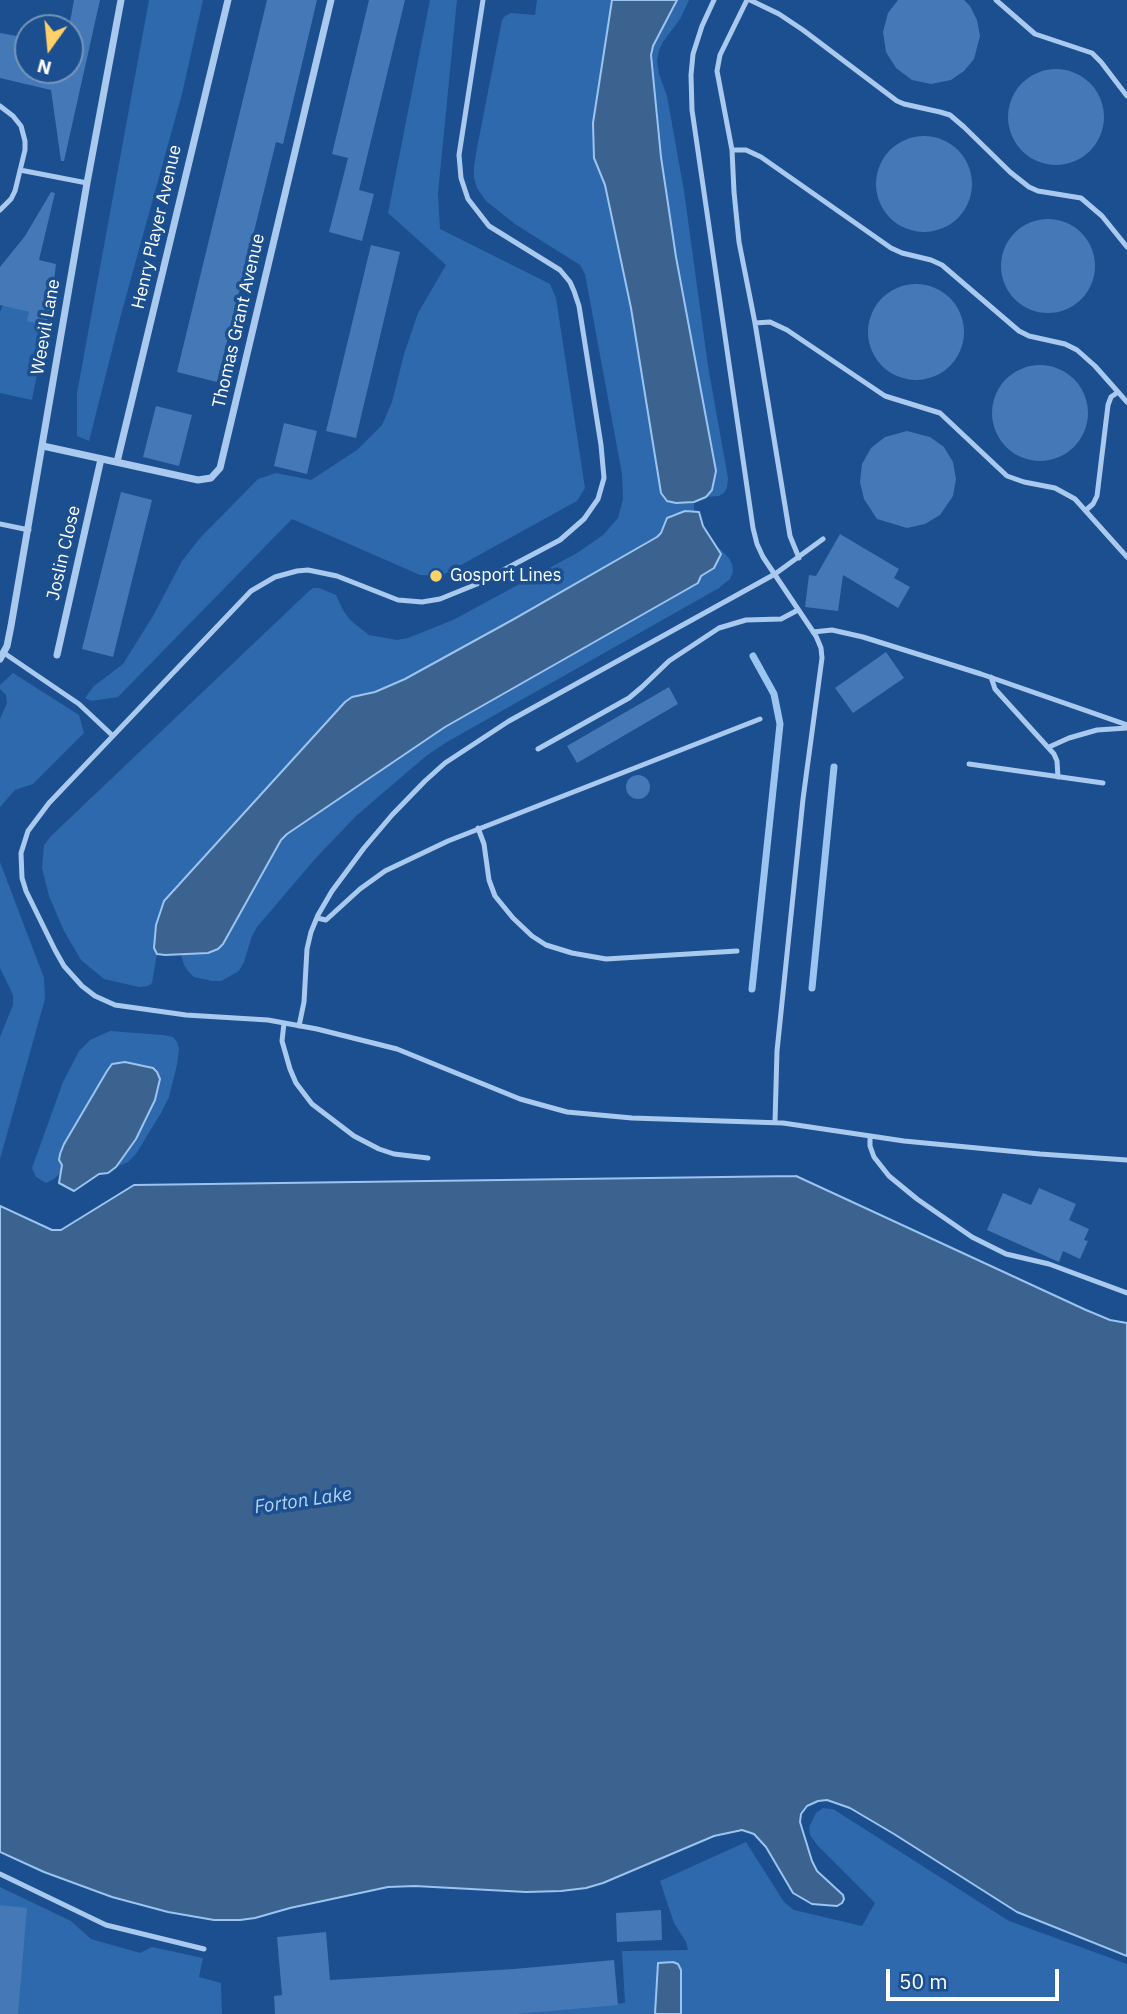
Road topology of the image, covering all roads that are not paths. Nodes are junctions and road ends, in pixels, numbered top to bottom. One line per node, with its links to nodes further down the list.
1 (121, 0): 12 (street, Weevil Lane)
2 (228, 0): 20 (street, Henry Player Avenue)
3 (331, 0): 20 (street, Thomas Grant Avenue)
4 (484, 0): 35 (lane)
5 (714, 0): 27 (lane)
6 (749, 0): 10 (lane); 14 (lane)
7 (996, 0): 8 (lane)
8 (1127, 96)
9 (0, 106): 11 (lane)
10 (732, 150): 15 (lane); 16 (lane)
11 (20, 170): 12 (lane); 13 (lane)
12 (87, 183): 18 (street, Weevil Lane)
13 (0, 210)
14 (1127, 247)
15 (755, 323): 21 (lane); 26 (lane)
16 (1118, 392): 17 (lane); 21 (lane)
17 (1127, 402)
18 (43, 446): 19 (street, Thomas Grant Avenue); 23 (street, Weevil Lane)
19 (101, 458): 20 (street, Thomas Grant Avenue); 30 (street, Joslin Close)
20 (117, 462)
21 (1086, 510): 25 (lane)
22 (0, 524): 23 (lane)
23 (29, 530): 31 (street, Weevil Lane)
24 (823, 540): 26 (lane)
25 (1127, 557)
26 (799, 558): 27 (lane)
27 (775, 574): 28 (lane); 42 (lane)
28 (798, 610): 29 (lane); 37 (lane)
29 (813, 632): 32 (lane); 46 (lane)
30 (57, 655)
31 (2, 656): 35 (lane)
32 (991, 677): 34 (lane); 36 (lane)
33 (760, 719): 41 (lane)
34 (1127, 727): 36 (lane)
35 (113, 736): 44 (lane)
36 (1049, 747): 39 (lane)
37 (538, 749)
38 (969, 764): 39 (lane)
39 (1058, 777): 40 (lane)
40 (1103, 783)
41 (478, 828): 42 (lane); 43 (lane)
42 (317, 918): 45 (lane)
43 (737, 951)
44 (284, 1023): 45 (lane); 48 (lane)
45 (299, 1026): 46 (lane)
46 (775, 1122): 47 (lane)
47 (870, 1137): 49 (lane); 50 (lane)
48 (428, 1158)
49 (1127, 1160)
50 (1127, 1293)
51 (0, 1874): 52 (lane)
52 (204, 1950)

